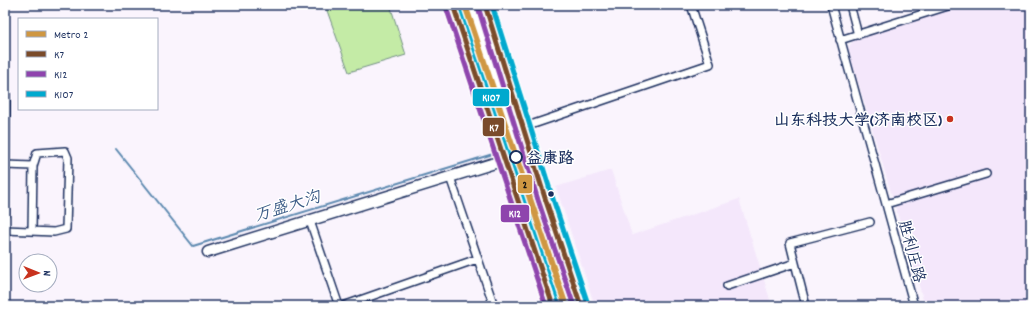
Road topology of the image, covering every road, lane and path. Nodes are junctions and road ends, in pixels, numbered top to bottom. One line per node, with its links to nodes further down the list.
1 (463, 5): 11 (main road)
2 (472, 5): 10 (main road)
3 (691, 5): 10 (street)
4 (831, 5): 8 (street, 胜利庄路)
5 (850, 5): 7 (street)
6 (951, 5): 7 (street)
7 (858, 35): 8 (street)
8 (840, 40): 16 (street, 胜利庄路)
9 (6, 89): 12 (street)
10 (513, 131): 30 (main road)
11 (514, 157): 15 (street); 29 (main road)
12 (5, 165): 13 (street); 17 (street)
13 (33, 166): 21 (street); 21 (street)
14 (986, 174): 16 (street, 胜利庄路)
15 (450, 177): 18 (street); 23 (street)
16 (886, 204): 32 (street, 胜利庄路)
17 (5, 213)
18 (310, 221): 22 (street); 26 (street)
19 (870, 222): 24 (street)
20 (5, 230): 21 (street)
21 (32, 231)
22 (208, 252)
23 (478, 259): 27 (street); 28 (street)
24 (795, 263): 25 (street); 31 (street)
25 (727, 286)
26 (339, 306)
27 (342, 306)
28 (494, 306)
29 (562, 306)
30 (570, 306)
31 (806, 306)
32 (914, 306)

